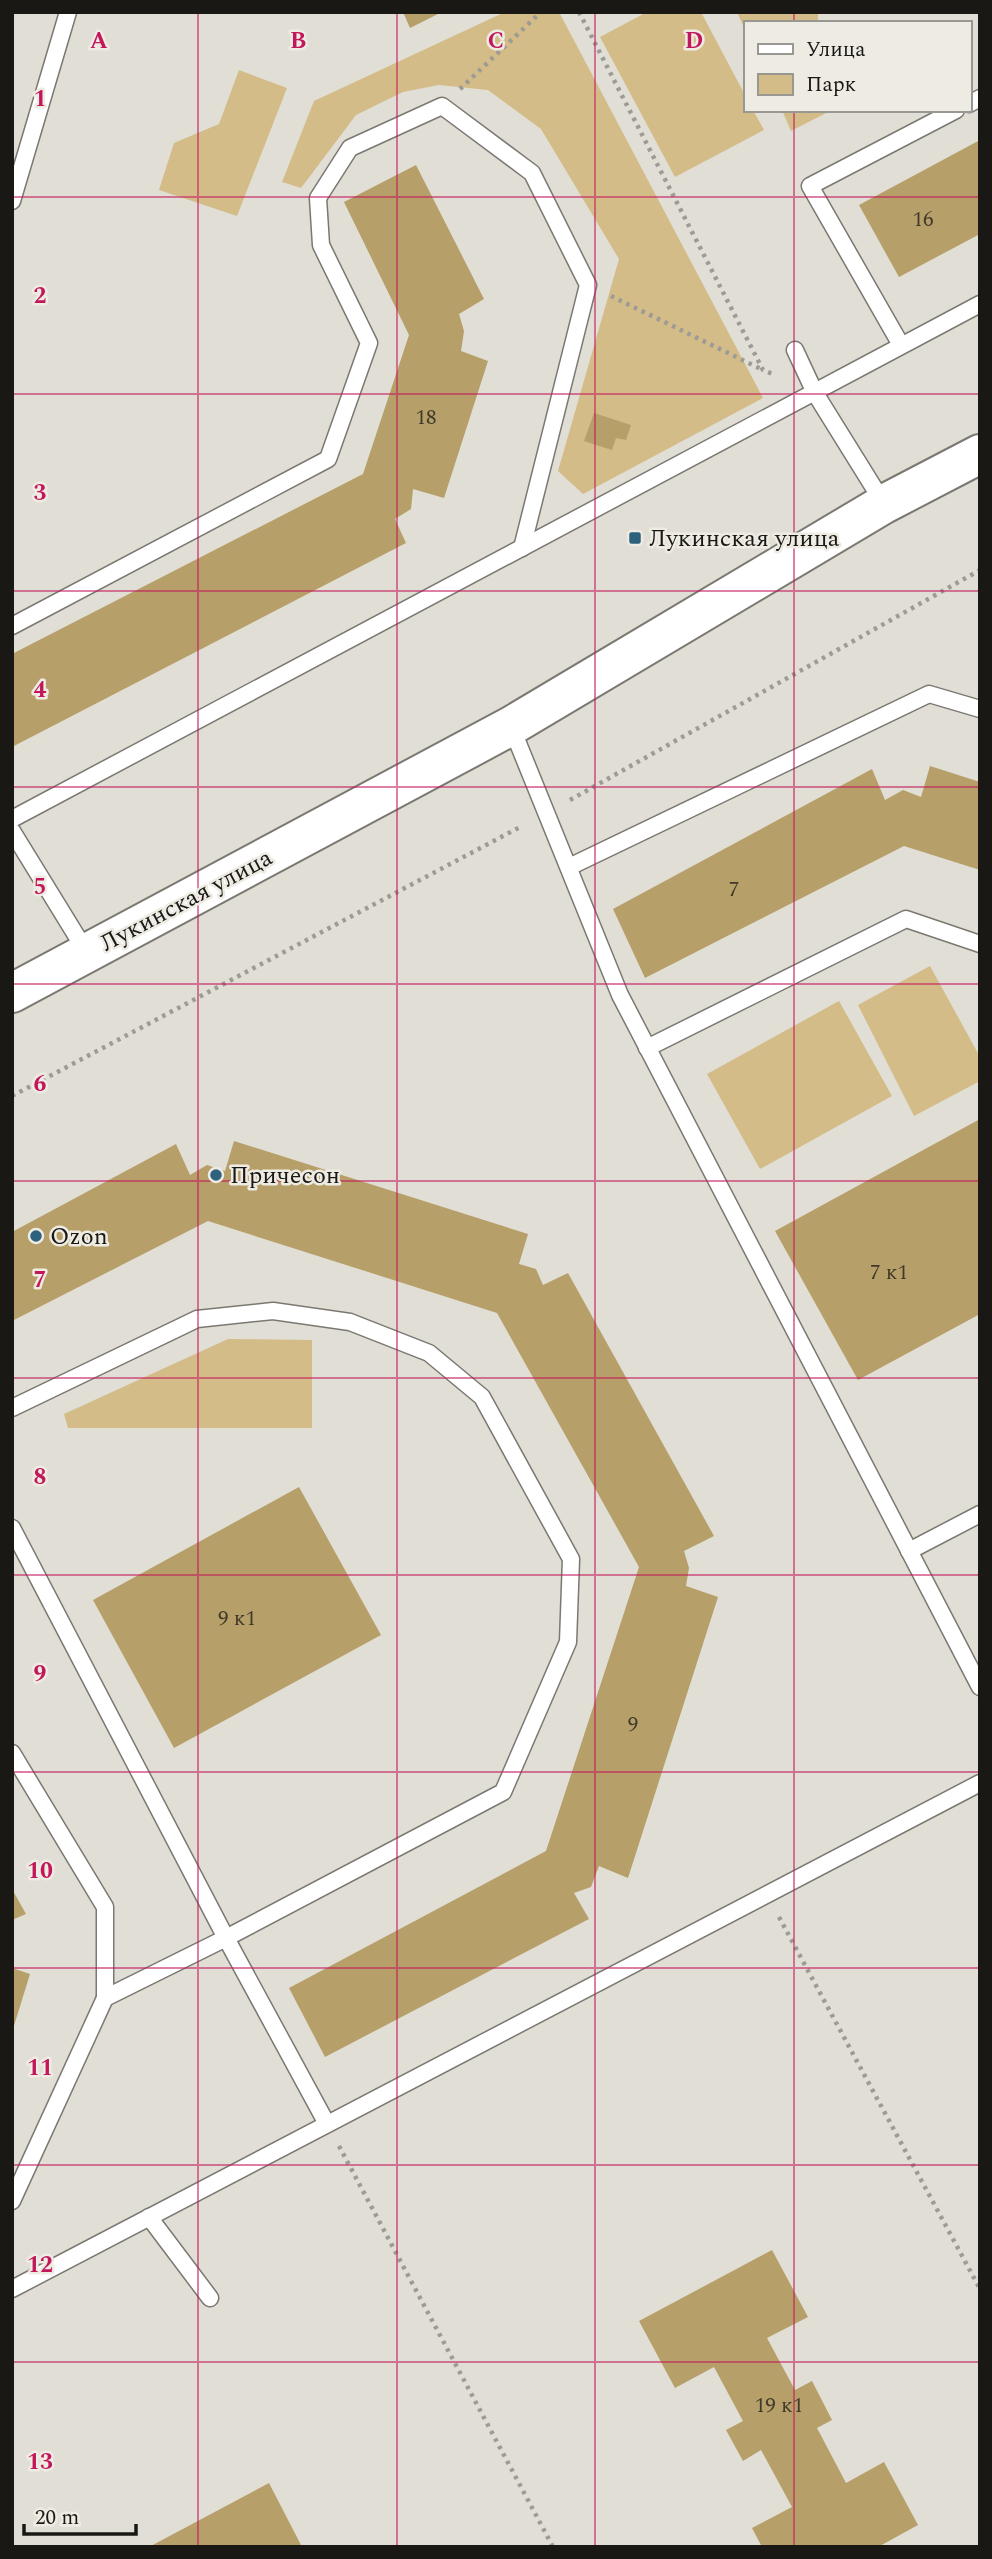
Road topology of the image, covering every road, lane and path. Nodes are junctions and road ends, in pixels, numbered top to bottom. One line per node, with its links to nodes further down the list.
1 (68, 12): 6 (lane)
2 (541, 12): 4 (path)
3 (579, 12): 11 (path)
4 (442, 106): 7 (lane); 17 (lane)
5 (952, 112): 9 (lane)
6 (12, 201)
7 (588, 285): 11 (path); 15 (lane)
8 (980, 304): 9 (lane)
9 (901, 345): 12 (lane)
10 (795, 350): 12 (lane)
11 (763, 370): 12 (path)
12 (815, 393): 14 (lane); 15 (lane)
13 (980, 454): 14 (street, Лукинская улица)
14 (884, 504): 19 (street, Лукинская улица)
15 (522, 548): 21 (lane)
16 (980, 570): 20 (path)
17 (12, 626)
18 (980, 709): 23 (lane)
19 (511, 726): 20 (lane); 25 (street, Лукинская улица)
20 (547, 813): 23 (lane); 28 (path)
21 (12, 819)
22 (12, 831): 25 (lane)
23 (569, 867): 27 (lane)
24 (980, 944): 27 (lane)
25 (88, 953): 26 (street, Лукинская улица)
26 (12, 993)
27 (647, 1048): 32 (lane)
28 (12, 1096)
29 (12, 1408): 37 (lane)
30 (980, 1514): 32 (lane)
31 (12, 1528): 37 (lane)
32 (909, 1551): 33 (lane)
33 (980, 1687)
34 (12, 1752): 38 (lane)
35 (980, 1783): 36 (lane)
36 (766, 1894): 39 (lane); 43 (path)
37 (226, 1938): 38 (lane); 39 (lane)
38 (105, 1998): 40 (lane)
39 (327, 2124): 41 (lane); 45 (path)
40 (12, 2201)
41 (149, 2217): 42 (lane); 44 (lane)
42 (12, 2288)
43 (980, 2289)
44 (210, 2298)
45 (553, 2547)

